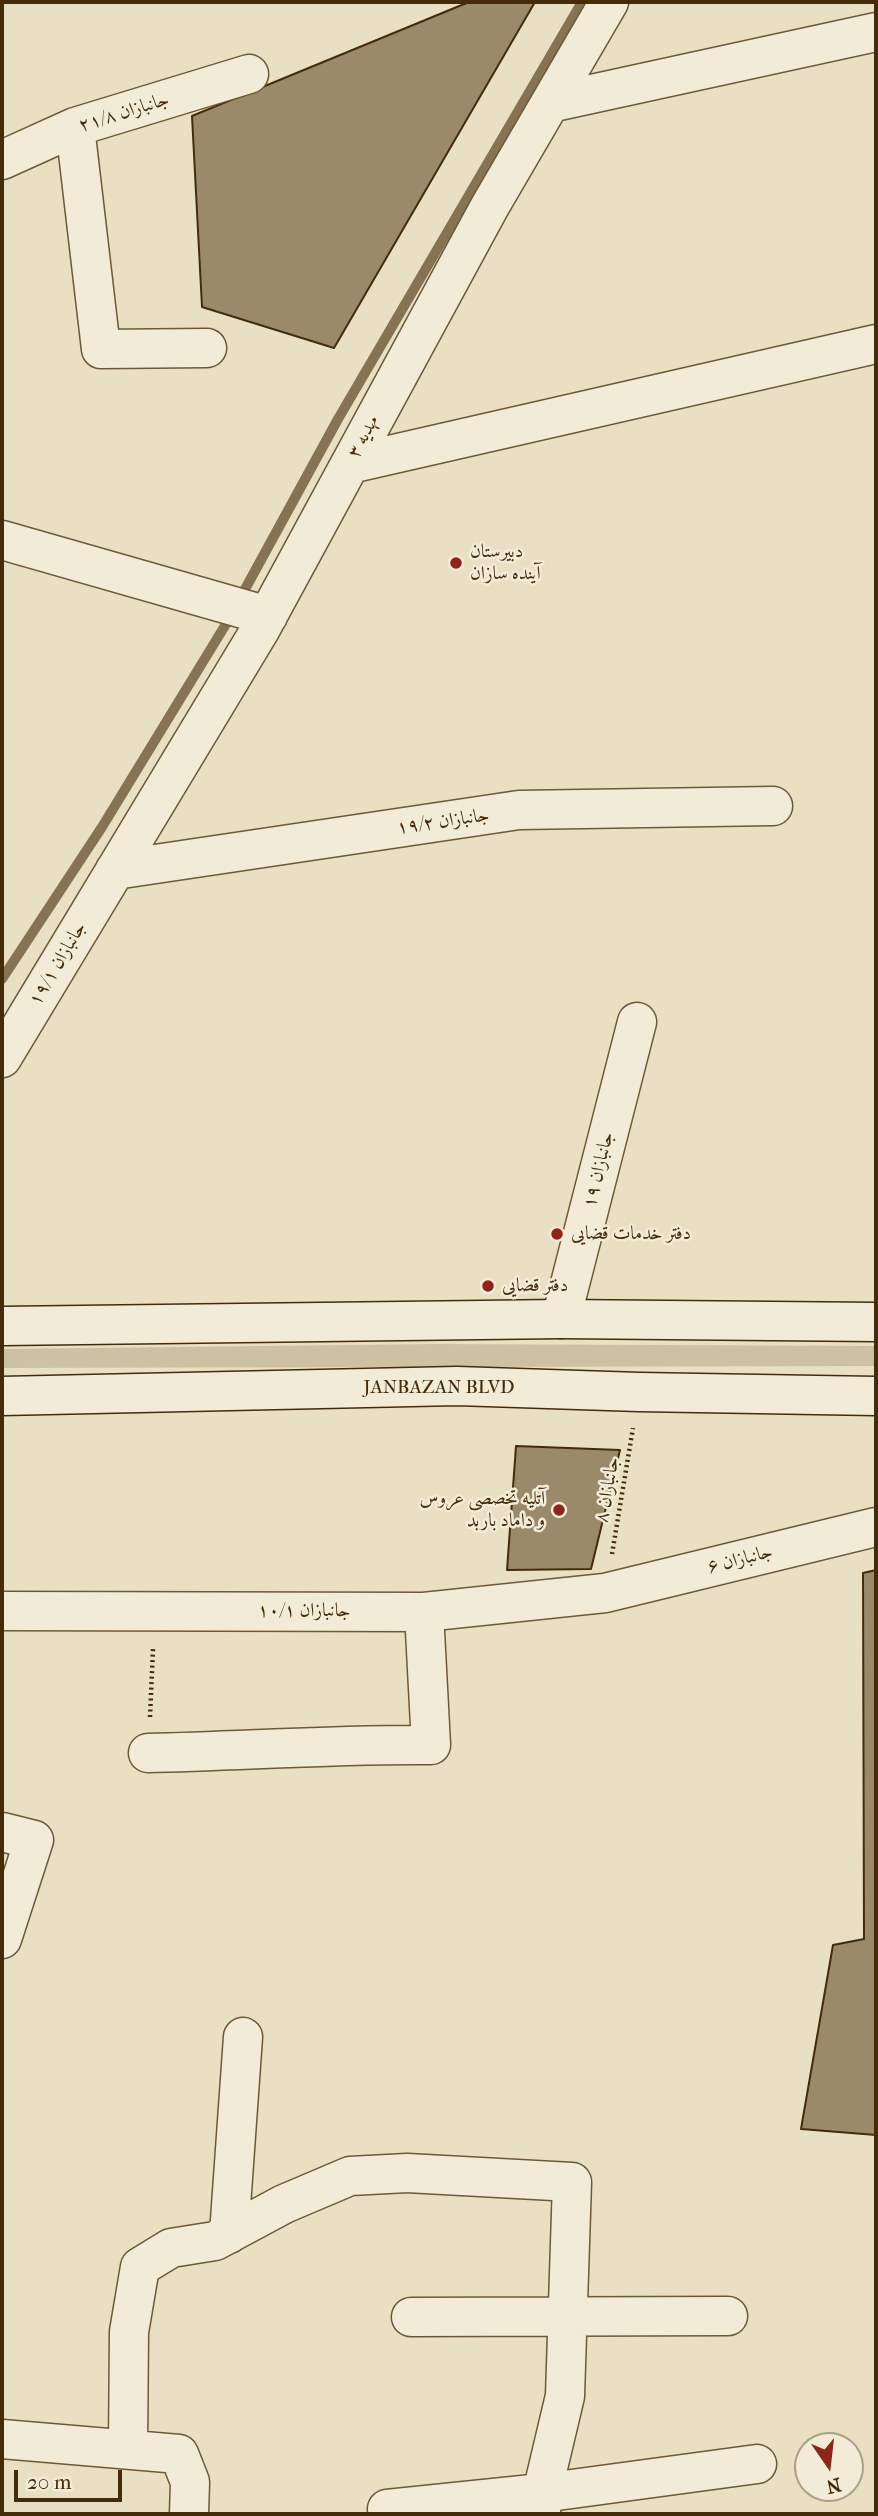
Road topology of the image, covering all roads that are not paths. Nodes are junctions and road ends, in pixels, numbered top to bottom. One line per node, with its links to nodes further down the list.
1 (608, 2): 4 (street, مهدیه ۳)
2 (862, 35): 4 (street)
3 (249, 74): 5 (street, جانبازان ۲۱/۸)
4 (550, 103): 9 (street, مهدیه ۳)
5 (75, 127): 6 (street, جانبازان ۲۱/۸); 8 (street)
6 (2, 160)
7 (876, 344): 9 (street)
8 (207, 348)
9 (350, 464): 11 (street, مهدیه ۳)
10 (2, 540): 11 (street)
11 (268, 616): 13 (street, مهدیه ۳)
12 (773, 806): 13 (street, جانبازان ۱۹/۲)
13 (115, 870): 15 (street, جانبازان ۱۹/۱)
14 (637, 1022): 16 (street, جانبازان ۱۹)
15 (2, 1058)
16 (561, 1319): 17 (street); 18 (street)
17 (876, 1322)
18 (2, 1326)
19 (2, 1396): 20 (street, JANBAZAN BLVD)
20 (876, 1396)
21 (876, 1527): 22 (street, جانبازان ۶)
22 (605, 1593): 24 (street, جانبازان ۱۰/۱)
23 (2, 1611): 24 (street, جانبازان ۱۰/۱)
24 (424, 1612): 25 (street)
25 (148, 1753)
26 (18, 1836): 27 (street)
27 (2, 1939)
28 (243, 2037): 29 (street)
29 (229, 2234): 32 (street); 34 (street)
30 (728, 2316): 32 (street)
31 (411, 2317): 32 (street)
32 (566, 2318): 36 (street)
33 (2, 2439): 34 (street)
34 (128, 2449): 38 (street)
35 (757, 2464): 36 (street)
36 (542, 2504): 37 (street)
37 (387, 2509)
38 (189, 2514)

